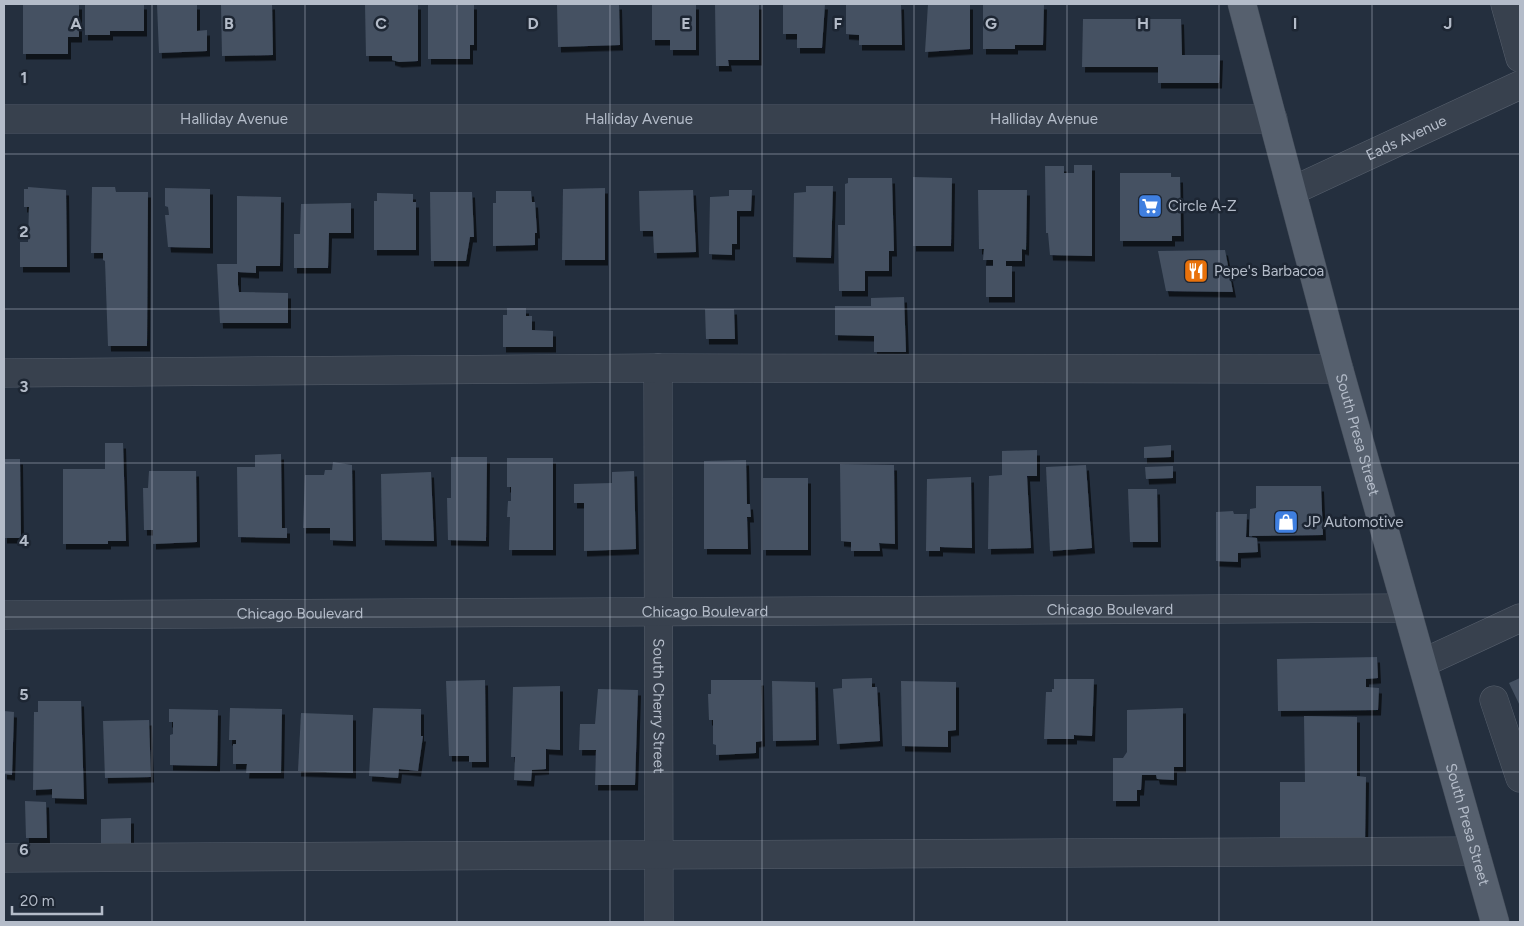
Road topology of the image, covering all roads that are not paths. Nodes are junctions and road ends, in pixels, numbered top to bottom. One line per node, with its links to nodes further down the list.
1 (1242, 4): 6 (main road, South Presa Street)
2 (1505, 4): 3 (street)
3 (1520, 58)
4 (1520, 85): 7 (street, Eads Avenue)
5 (4, 119): 6 (street, Halliday Avenue)
6 (1273, 119): 7 (main road, South Presa Street)
7 (1292, 190): 9 (main road, South Presa Street)
8 (658, 368): 9 (street); 10 (street); 12 (street, South Cherry Street)
9 (1339, 369): 11 (main road, South Presa Street)
10 (4, 373)
11 (1406, 608): 12 (street, Chicago Boulevard); 15 (main road, South Presa Street)
12 (658, 611): 13 (street, Chicago Boulevard); 19 (street, South Cherry Street)
13 (4, 615)
14 (1520, 618): 15 (street)
15 (1423, 663): 18 (main road, South Presa Street)
16 (1494, 700): 17 (street)
17 (1520, 778)
18 (1475, 852): 19 (street); 22 (main road, South Presa Street)
19 (659, 856): 20 (street); 21 (street, South Cherry Street)
20 (4, 858)
21 (659, 922)
22 (1495, 922)

